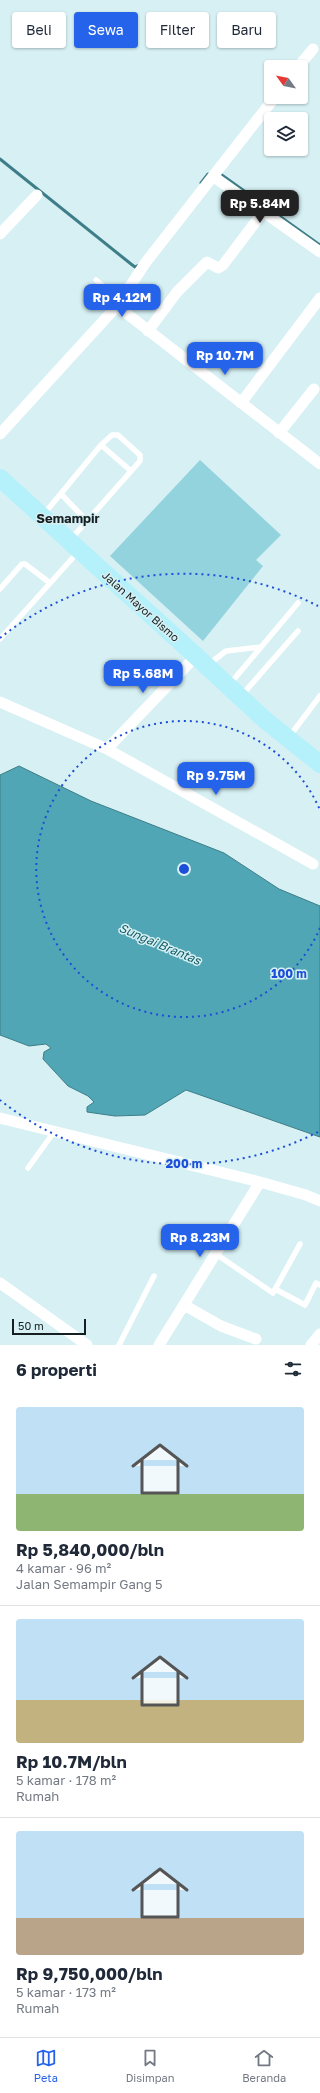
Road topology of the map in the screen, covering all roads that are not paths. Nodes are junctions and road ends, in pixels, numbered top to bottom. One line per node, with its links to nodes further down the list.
1 (312, 49): 2 (street)
2 (303, 60)
3 (270, 104): 4 (street)
4 (217, 173): 6 (street); 11 (street)
5 (37, 194): 7 (street)
6 (263, 212): 8 (street); 12 (street)
7 (0, 234)
8 (320, 252)
9 (96, 280): 11 (lane)
10 (320, 298): 14 (street)
11 (118, 304): 12 (street); 16 (street)
12 (148, 331): 14 (street)
13 (314, 389): 15 (street)
14 (241, 403): 15 (street)
15 (279, 433): 18 (street)
16 (0, 434)
17 (101, 446): 19 (lane); 19 (lane); 21 (lane)
18 (320, 464)
19 (131, 471): 23 (lane)
20 (0, 478): 22 (main road, Jalan Mayor Bismo)
21 (61, 494): 22 (lane); 23 (lane)
22 (42, 516): 24 (main road, Jalan Mayor Bismo)
23 (87, 520): 24 (lane)
24 (74, 545): 25 (lane); 31 (main road, Jalan Mayor Bismo)
25 (50, 583): 26 (lane); 29 (lane)
26 (0, 589)
27 (298, 603): 30 (lane)
28 (298, 632): 32 (lane)
29 (0, 639)
30 (261, 647): 31 (lane); 32 (lane)
31 (202, 661): 32 (main road, Jalan Mayor Bismo); 36 (street)
32 (234, 691): 35 (main road, Jalan Mayor Bismo)
33 (320, 696): 35 (lane)
34 (0, 702): 36 (street)
35 (288, 739): 37 (main road, Jalan Mayor Bismo)
36 (107, 748): 38 (street)
37 (320, 764)
38 (313, 864)
39 (0, 1118): 40 (street)
40 (54, 1132): 41 (lane); 42 (street)
41 (28, 1168)
42 (260, 1182): 43 (street); 45 (street)
43 (320, 1200)
44 (300, 1244): 49 (lane)
45 (216, 1254): 49 (lane); 50 (street)
46 (154, 1276): 54 (lane)
47 (0, 1283): 53 (street)
48 (320, 1285): 49 (lane)
49 (275, 1289)
50 (184, 1305): 52 (street); 55 (street)
51 (320, 1334): 56 (street)
52 (256, 1339)
53 (87, 1345)
54 (119, 1345)
55 (159, 1345)
56 (311, 1345)

